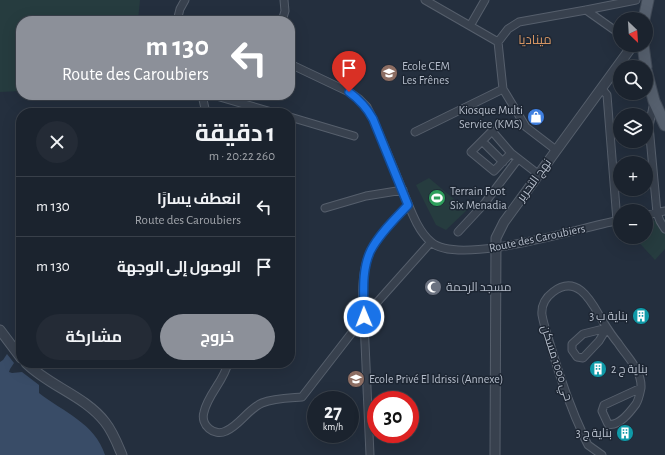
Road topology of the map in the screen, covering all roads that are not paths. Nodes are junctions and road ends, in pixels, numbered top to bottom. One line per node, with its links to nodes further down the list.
1 (185, 0): 9 (street)
2 (284, 0): 10 (street)
3 (425, 0): 11 (street)
4 (485, 0): 11 (street)
5 (636, 0): 7 (street)
6 (648, 0): 8 (main road)
7 (586, 10): 12 (street); 13 (street)
8 (645, 12)
9 (178, 16)
10 (284, 16)
11 (470, 26): 13 (street)
12 (613, 29)
13 (498, 42): 16 (street)
14 (628, 52): 17 (street, نهج التحرير)
15 (295, 66): 32 (street, Route des Caroubiers)
16 (503, 89): 24 (street); 27 (street)
17 (602, 89): 27 (street, نهج التحرير); 33 (street)
18 (653, 97): 20 (main road)
19 (230, 100): 21 (street)
20 (654, 101): 23 (main road); 37 (street)
21 (258, 108)
22 (295, 118): 25 (street)
23 (665, 125)
24 (414, 132)
25 (354, 136)
26 (482, 141): 28 (street); 30 (street); 30 (street)
27 (556, 150): 31 (street, نهج التحرير)
28 (511, 153): 29 (street); 30 (street)
29 (518, 159): 31 (street); 41 (street)
30 (502, 162)
31 (538, 174): 43 (street, نهج التحرير)
32 (403, 190): 34 (street, Route des Caroubiers); 35 (street)
33 (617, 204)
34 (408, 205): 42 (street, Route des Caroubiers); 44 (street)
35 (325, 208)
36 (665, 211): 37 (street)
37 (657, 213): 38 (street); 40 (street)
38 (653, 214)
39 (613, 222): 43 (street, Route des Caroubiers)
40 (665, 229)
41 (458, 232)
42 (431, 242): 43 (street, Route des Caroubiers); 44 (street)
43 (497, 248): 53 (street, نهج التحرير)
44 (364, 317): 49 (street); 52 (street)
45 (607, 328): 45 (street, حي 1000 مسكن); 50 (street, حي 1000 مسكن); 54 (street, حي 1000 مسكن)
46 (0, 330): 47 (street)
47 (16, 351)
48 (31, 368): 51 (street)
49 (227, 368)
50 (641, 388): 50 (street)
51 (122, 455)
52 (370, 455)
53 (495, 455)
54 (602, 455)

